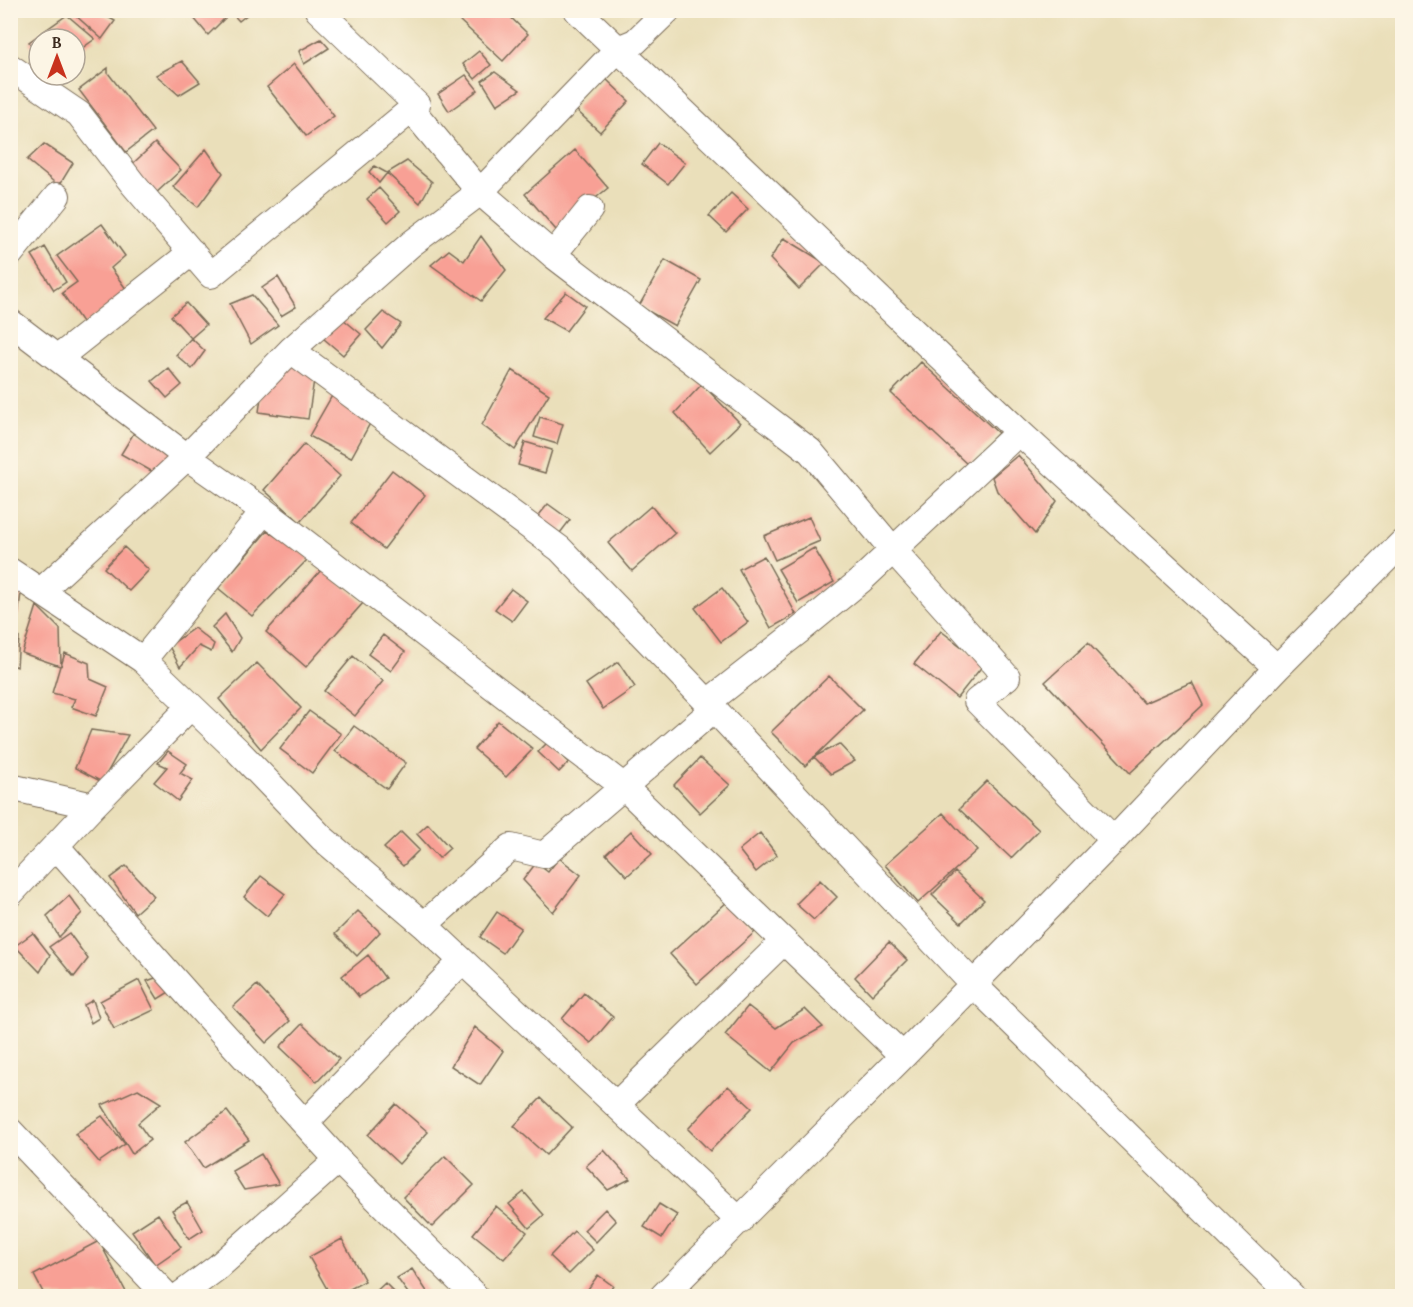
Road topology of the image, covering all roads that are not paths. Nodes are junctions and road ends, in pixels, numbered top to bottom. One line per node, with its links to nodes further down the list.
1 (318, 10): 6 (street)
2 (577, 10): 4 (street)
3 (668, 10): 4 (street)
4 (618, 49): 7 (street); 16 (street)
5 (10, 67): 10 (street)
6 (411, 109): 7 (street); 10 (street)
7 (480, 192): 12 (street); 14 (street)
8 (57, 196): 11 (street)
9 (590, 209): 12 (street)
10 (192, 252): 15 (street)
11 (10, 254)
12 (552, 255): 20 (street)
13 (10, 322): 15 (street)
14 (291, 350): 17 (street); 25 (street)
15 (58, 358): 17 (street)
16 (1019, 432): 20 (street); 24 (street)
17 (187, 457): 18 (street); 22 (street)
18 (264, 511): 23 (street); 27 (street)
19 (1402, 543): 24 (street)
20 (893, 550): 25 (street); 30 (street)
21 (10, 571): 22 (street)
22 (41, 591): 23 (street)
23 (143, 660): 26 (street)
24 (1277, 668): 30 (street)
25 (711, 705): 27 (street); 36 (street)
26 (191, 706): 29 (street); 33 (street)
27 (623, 786): 33 (street); 34 (street)
28 (10, 787): 29 (street)
29 (93, 806): 31 (street)
30 (1114, 840): 36 (street)
31 (56, 846): 32 (street); 39 (street)
32 (10, 894)
33 (424, 925): 35 (street)
34 (784, 941): 37 (street); 38 (street)
35 (462, 961): 38 (street); 39 (street)
36 (973, 984): 37 (street); 47 (street)
37 (903, 1056): 42 (street)
38 (616, 1105): 42 (street)
39 (305, 1123): 41 (street)
40 (10, 1131): 43 (street)
41 (339, 1160): 44 (street); 45 (street)
42 (740, 1221): 46 (street)
43 (167, 1296)
44 (179, 1296)
45 (475, 1296)
46 (663, 1296)
47 (1292, 1296)

